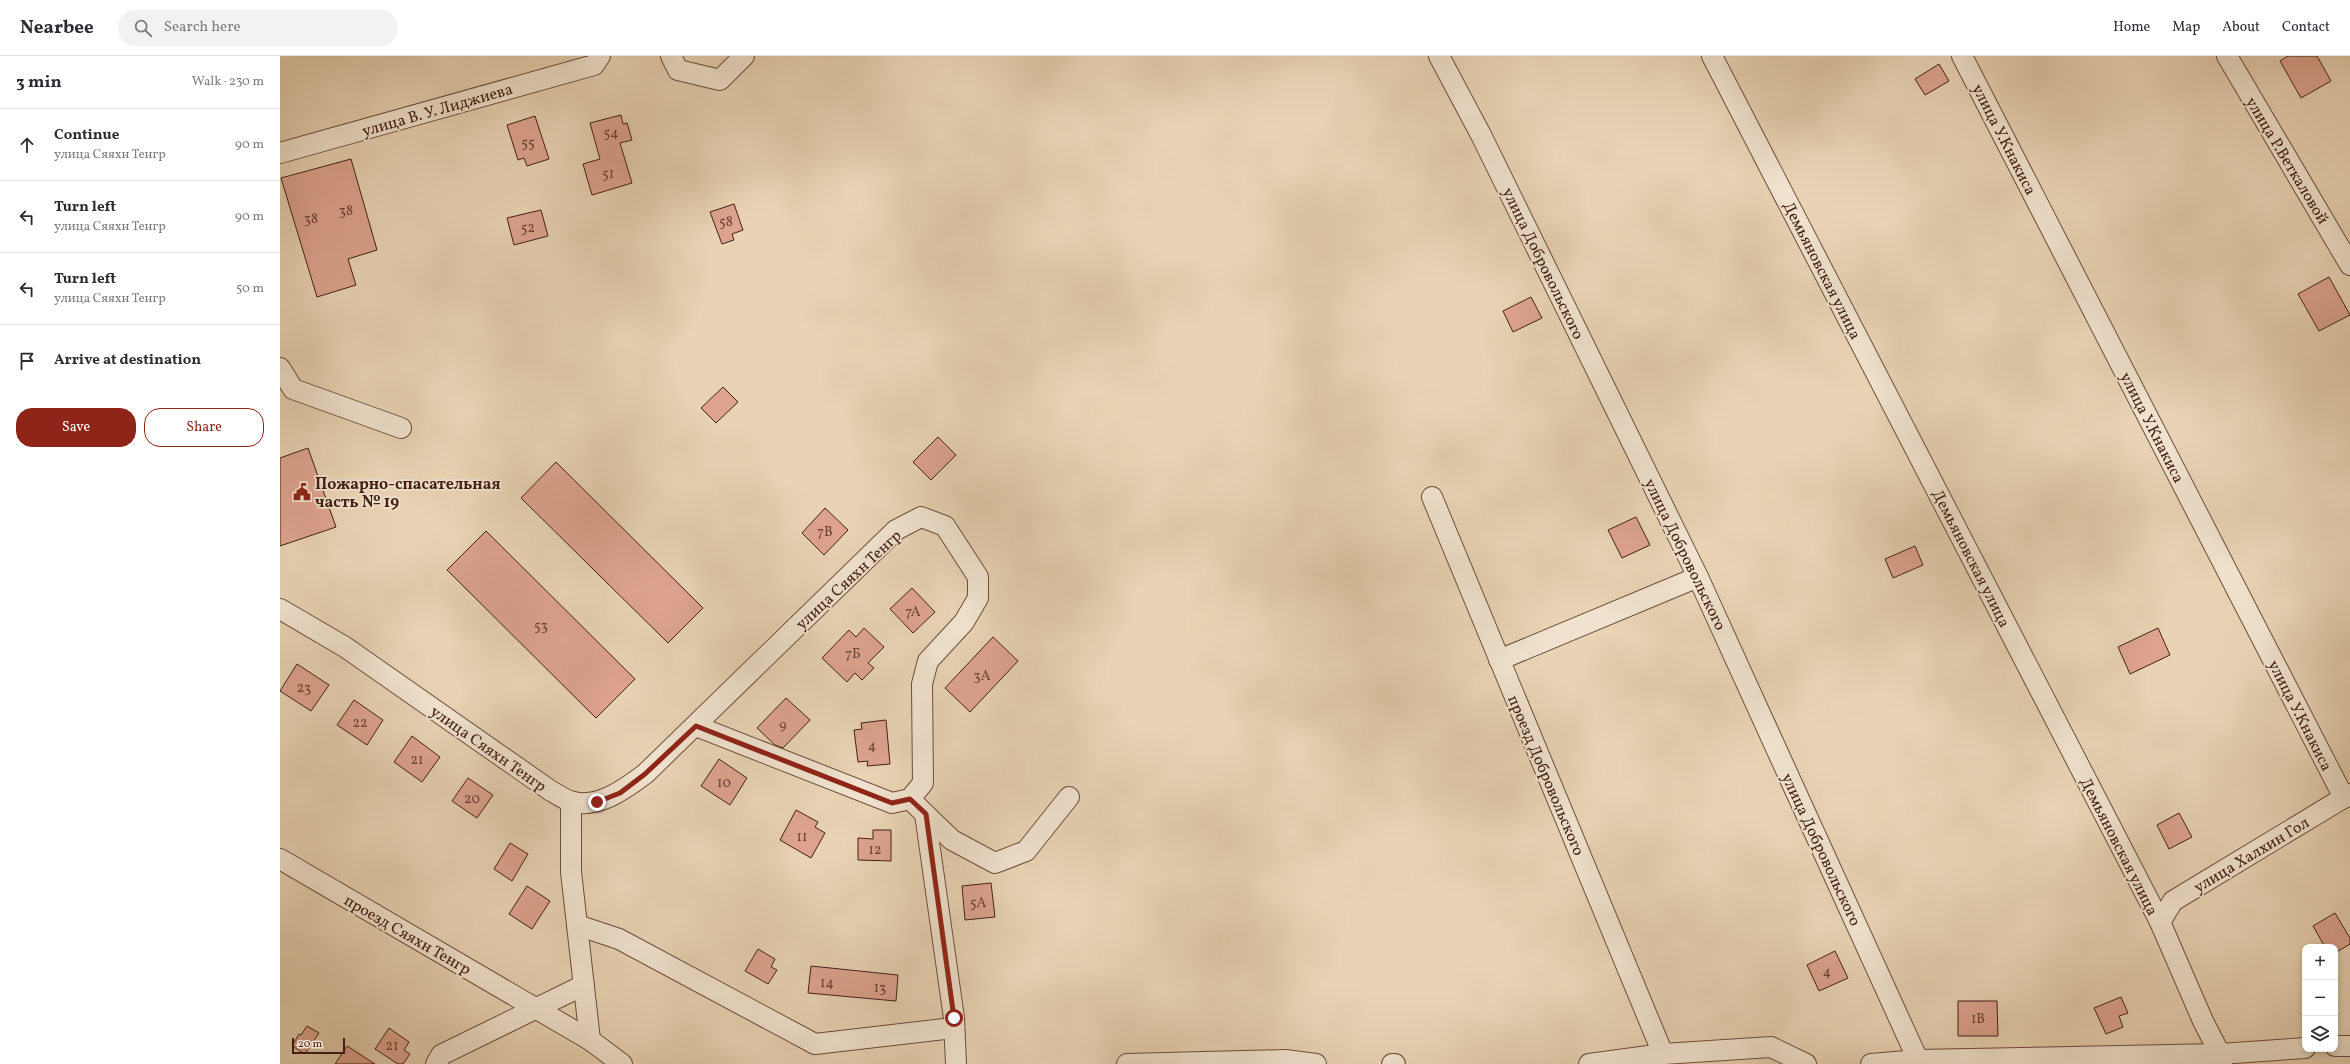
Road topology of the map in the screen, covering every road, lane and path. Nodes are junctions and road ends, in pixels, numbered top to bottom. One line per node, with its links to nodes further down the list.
1 (672, 56): 2 (street)
2 (744, 56)
3 (1439, 56): 13 (street, улица Добровольского)
4 (1712, 56): 23 (street, Демьяновская улица)
5 (1962, 56): 17 (street, улица У.Кнакиса)
6 (2227, 56): 9 (street, улица Р.Веткаловой)
7 (597, 60): 8 (street, улица В. У. Лиджиева)
8 (280, 153)
9 (2350, 265)
10 (280, 368): 11 (street)
11 (401, 428)
12 (1432, 497): 15 (street, проезд Добровольского)
13 (1698, 576): 15 (street); 34 (street, улица Добровольского)
14 (280, 609): 20 (street, улица Сяяхн Тенгр)
15 (1499, 660): 32 (street, проезд Добровольского)
16 (696, 726): 19 (street); 19 (street, улица Сяяхн Тенгр); 20 (street, улица Сяяхн Тенгр)
17 (2347, 796): 23 (street, улица Халхин Гол)
18 (1069, 798): 21 (street)
19 (910, 799): 21 (street)
20 (571, 802): 24 (street)
21 (926, 814): 27 (street)
22 (280, 860): 26 (street, проезд Сяяхн Тенгр)
23 (2160, 922): 33 (street, Демьяновская улица)
24 (577, 925): 25 (street); 27 (street)
25 (584, 985): 26 (street); 28 (street)
26 (537, 1009): 28 (street, проезд Сяяхн Тенгр); 35 (street)
27 (953, 1028): 37 (street)
28 (590, 1040): 36 (street, проезд Сяяхн Тенгр)
29 (2338, 1046): 30 (street)
30 (2350, 1046)
31 (2302, 1048): 33 (street)
32 (1663, 1054): 42 (street); 43 (street)
33 (2221, 1059): 34 (street)
34 (1918, 1060): 44 (street)
35 (436, 1064)
36 (622, 1064)
37 (956, 1064)
38 (1127, 1064): 39 (street)
39 (1316, 1064)
40 (1392, 1064): 41 (street)
41 (1395, 1064)
42 (1589, 1064)
43 (1806, 1064)
44 (1872, 1064)

